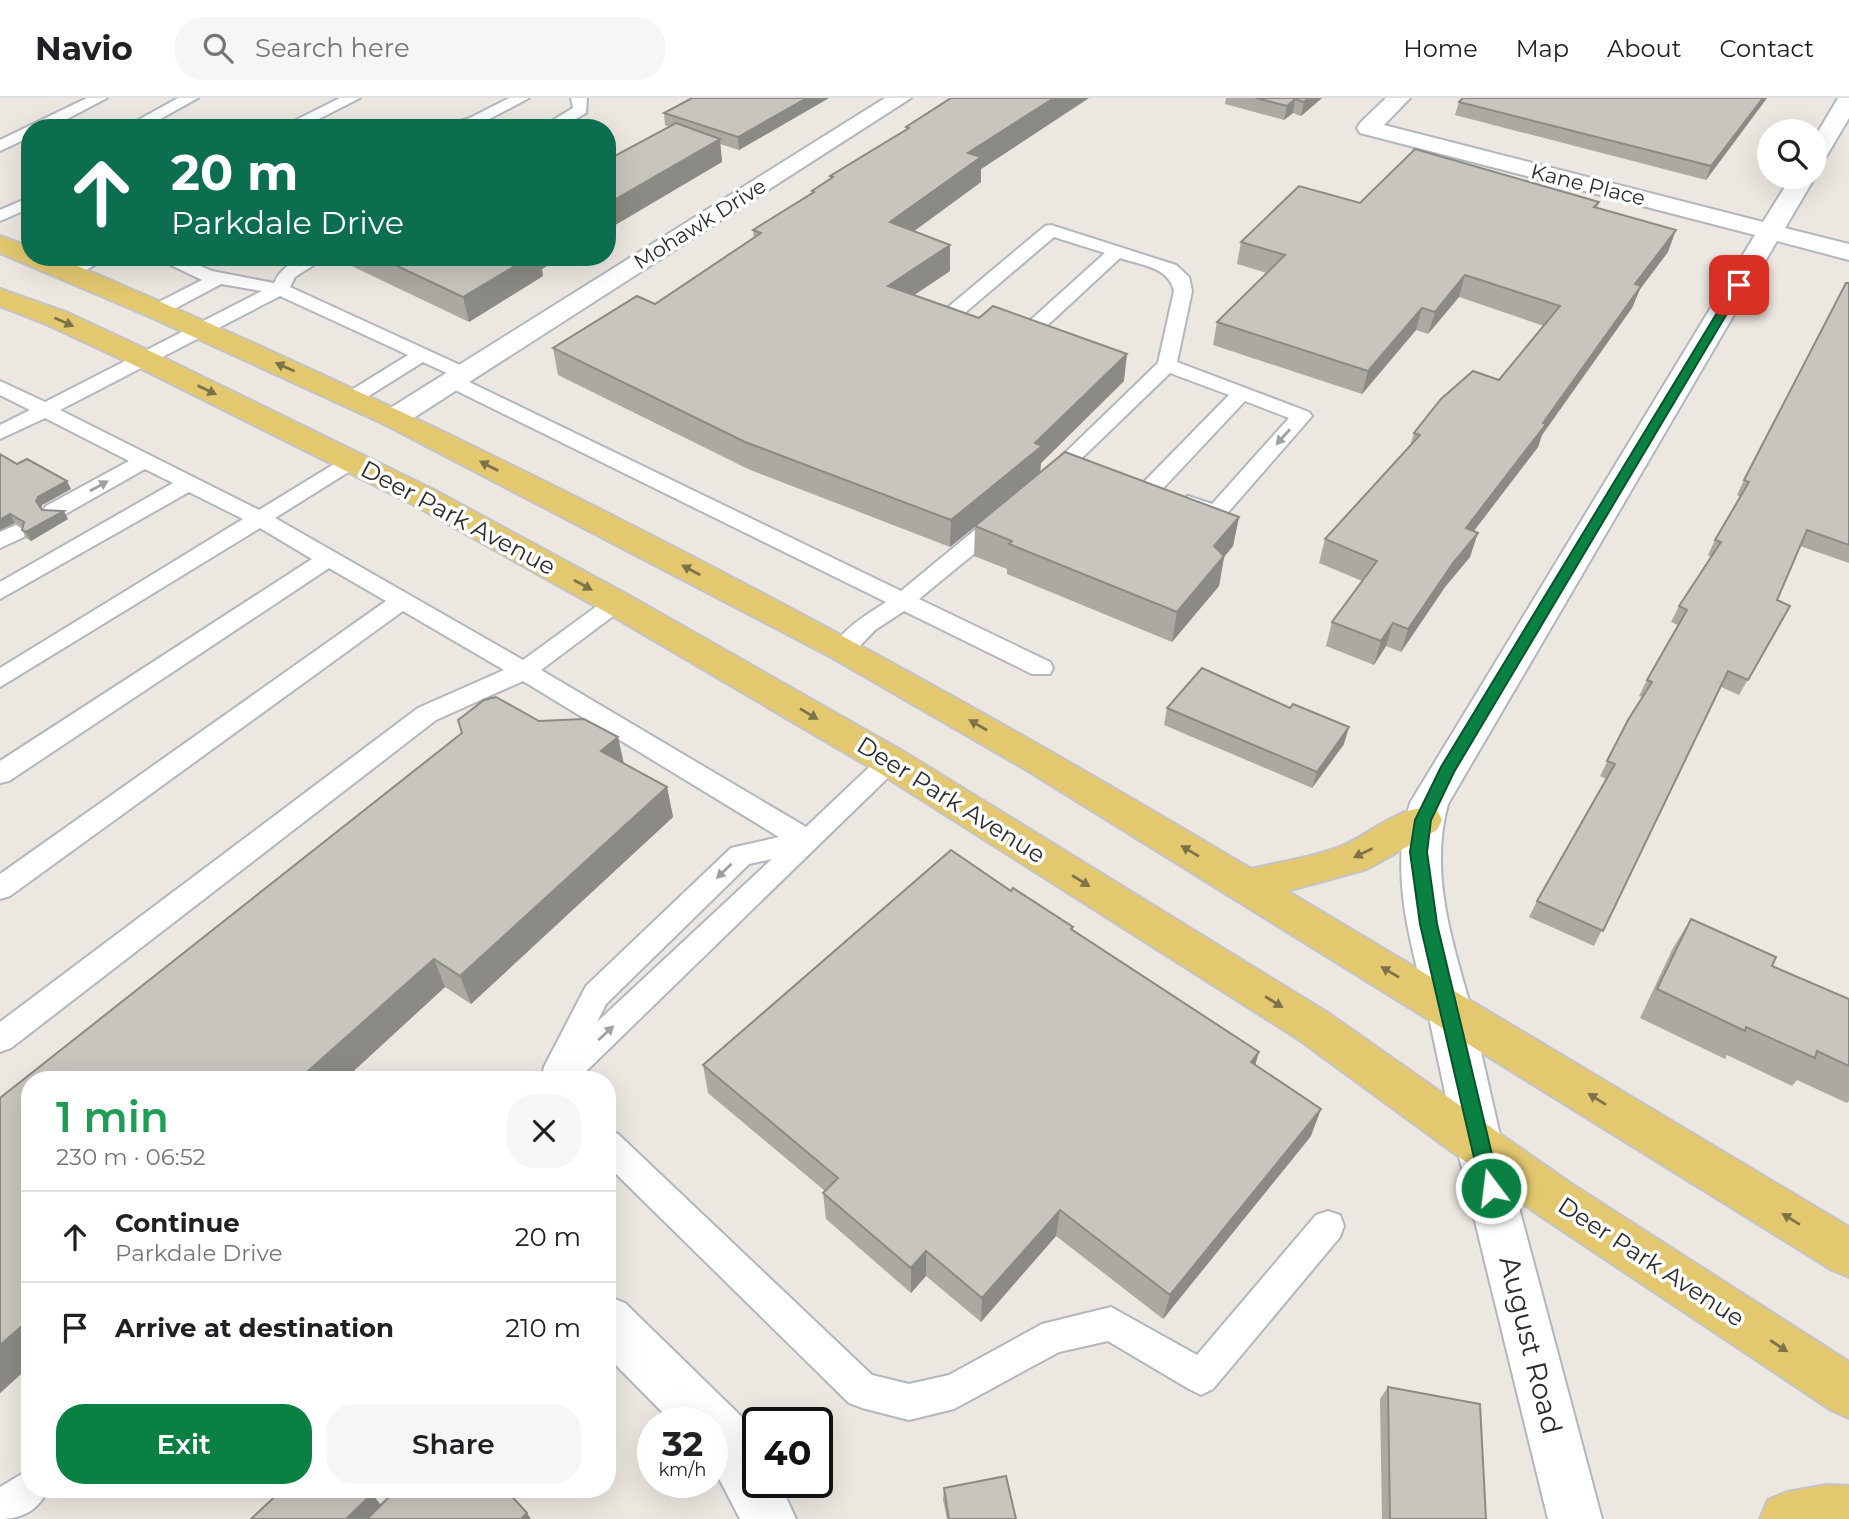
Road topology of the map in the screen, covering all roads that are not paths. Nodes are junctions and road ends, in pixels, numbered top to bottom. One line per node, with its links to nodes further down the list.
1 (99, 98): 9 (lane)
2 (190, 98): 10 (lane)
3 (352, 98): 11 (lane)
4 (521, 98): 12 (lane)
5 (579, 98): 13 (lane)
6 (900, 98): 40 (street, Mohawk Drive)
7 (1399, 98): 20 (street, Kane Place)
8 (1849, 98): 15 (street)
9 (56, 119)
10 (149, 119)
11 (309, 119)
12 (479, 119)
13 (564, 119)
14 (21, 136): 16 (lane)
15 (1827, 136)
16 (0, 146)
17 (1796, 189): 20 (street, August Road)
18 (21, 206): 19 (lane)
19 (0, 216)
20 (1771, 232): 23 (street, Kane Place); 69 (street, August Road)
21 (0, 244): 24 (main road)
22 (1117, 252): 34 (lane); 36 (lane); 39 (lane)
23 (1849, 252)
24 (21, 253)
25 (54, 266): 29 (main road)
26 (82, 266): 29 (lane)
27 (187, 266): 30 (lane)
28 (301, 266): 31 (lane)
29 (70, 272): 33 (main road)
30 (219, 278): 31 (lane); 33 (lane)
31 (280, 289): 35 (lane); 37 (lane)
32 (0, 298): 38 (main road, Deer Park Avenue, one-way to 38)
33 (158, 310): 35 (main road)
34 (954, 312)
35 (204, 330): 38 (lane); 43 (main road, one-way to 35)
36 (1031, 330)
37 (422, 354): 40 (lane); 43 (lane)
38 (146, 360): 44 (lane); 48 (main road, Deer Park Avenue, one-way to 48)
39 (1167, 365): 42 (lane); 49 (lane)
40 (458, 378): 45 (street, Mohawk Drive); 61 (lane)
41 (0, 387): 44 (lane)
42 (1241, 394): 54 (lane); 54 (lane, one-way to 54)
43 (352, 398): 45 (main road)
44 (44, 410): 46 (lane); 47 (lane)
45 (394, 418): 63 (main road, one-way to 45)
46 (0, 430)
47 (144, 461): 51 (lane); 56 (lane, one-way to 47)
48 (352, 461): 57 (lane); 62 (main road, Deer Park Avenue, one-way to 62)
49 (1059, 471): 50 (lane); 53 (lane)
50 (1084, 478)
51 (189, 483): 57 (lane); 59 (lane)
52 (1121, 488): 54 (lane)
53 (1038, 489)
54 (1145, 494)
55 (1018, 506): 61 (lane)
56 (54, 511)
57 (262, 520): 58 (lane); 66 (lane)
58 (329, 558): 60 (lane); 68 (lane)
59 (0, 592)
60 (402, 601): 65 (lane); 72 (lane)
61 (903, 601): 63 (lane); 64 (lane)
62 (616, 603): 65 (lane); 67 (main road, Deer Park Avenue, one-way to 67)
63 (843, 649): 71 (main road, one-way to 63)
64 (1041, 668)
65 (524, 671): 70 (lane); 74 (lane)
66 (0, 679)
67 (891, 762): 70 (lane); 76 (main road, Deer Park Avenue, one-way to 76)
68 (0, 774)
69 (1423, 820): 71 (main road, one-way to 71); 73 (street, August Road)
70 (808, 841): 75 (lane)
71 (1248, 886): 73 (main road, one-way to 71)
72 (0, 888)
73 (1449, 1008): 76 (street, August Road); 79 (main road, one-way to 73)
74 (0, 1039)
75 (564, 1071)
76 (1479, 1144): 81 (main road, Deer Park Avenue, one-way to 81); 88 (street, August Road)
77 (616, 1153): 78 (lane)
78 (1328, 1226)
79 (1849, 1254)
80 (616, 1329): 82 (street)
81 (1849, 1392)
82 (694, 1407)
83 (728, 1441): 87 (street)
84 (21, 1494): 85 (lane)
85 (0, 1510)
86 (1849, 1513): 89 (main road)
87 (769, 1519)
88 (1574, 1519)
89 (1787, 1519)

